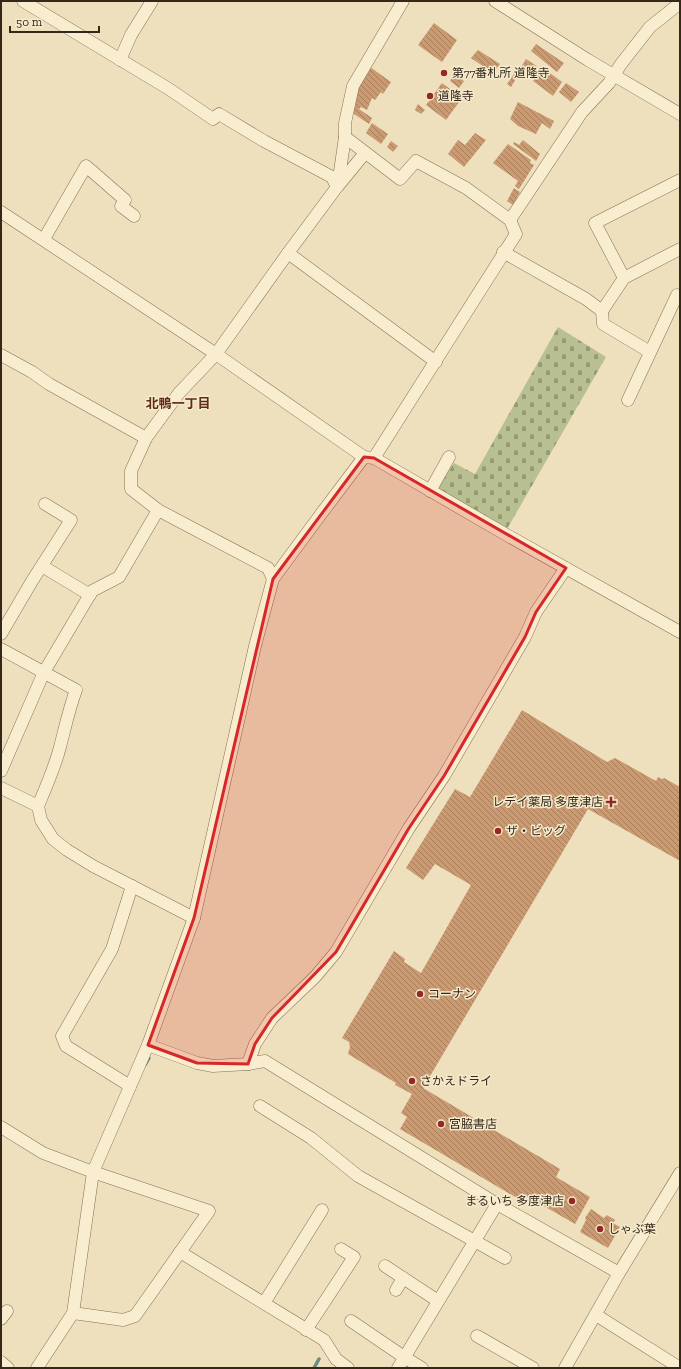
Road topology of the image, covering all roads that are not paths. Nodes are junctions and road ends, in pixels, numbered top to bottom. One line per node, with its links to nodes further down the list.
1 (23, 1): 7 (street)
2 (152, 1): 7 (street)
3 (403, 1): 10 (street)
4 (495, 1): 6 (street)
5 (680, 3): 8 (street)
6 (515, 6): 8 (street)
7 (120, 60): 13 (street)
8 (613, 76): 9 (street); 16 (street)
9 (680, 114)
10 (345, 137): 11 (street); 13 (street)
11 (365, 153): 13 (street); 16 (street)
12 (680, 180): 21 (street)
13 (337, 188): 20 (street)
14 (1, 212): 17 (street)
15 (134, 216): 17 (street)
16 (510, 220): 19 (street)
17 (44, 239): 25 (street)
18 (680, 249): 21 (street)
19 (503, 252): 23 (street); 27 (street)
20 (288, 253): 25 (street); 27 (street)
21 (624, 278): 23 (street)
22 (677, 295): 24 (street)
23 (602, 311): 24 (street)
24 (650, 352): 28 (street)
25 (216, 354): 29 (street); 31 (street)
26 (1, 356): 29 (street)
27 (436, 362): 31 (street)
28 (628, 400)
29 (146, 438): 34 (street)
30 (448, 457): 32 (street)
31 (369, 458): 32 (street); 37 (street)
32 (430, 491): 36 (street)
33 (45, 504): 35 (street)
34 (158, 510): 37 (street); 38 (street)
35 (42, 566): 38 (street); 40 (street)
36 (566, 568): 39 (street); 49 (street)
37 (273, 579): 47 (street)
38 (90, 595): 42 (street)
39 (680, 632)
40 (1, 634)
41 (1, 649): 42 (street)
42 (44, 672): 43 (street); 45 (street)
43 (1, 771)
44 (1, 788): 45 (street)
45 (38, 806): 46 (street)
46 (132, 886): 47 (street); 50 (street)
47 (194, 918): 48 (street)
48 (148, 1045): 49 (street); 50 (street)
49 (248, 1064): 55 (street)
50 (130, 1086): 53 (street)
51 (260, 1106): 57 (street)
52 (1, 1127): 53 (street)
53 (93, 1172): 59 (street); 67 (street)
54 (680, 1173): 62 (street)
55 (497, 1204): 57 (street); 62 (street)
56 (322, 1210): 66 (street)
57 (475, 1240): 60 (street); 65 (street)
58 (341, 1249): 70 (street)
59 (180, 1252): 66 (street); 67 (street)
60 (505, 1258)
61 (385, 1266): 63 (street)
62 (619, 1273): 68 (street)
63 (403, 1278): 64 (street); 65 (street)
64 (396, 1290)
65 (438, 1302): 72 (street)
66 (264, 1304): 70 (street)
67 (73, 1313): 77 (street)
68 (596, 1315): 75 (street); 82 (street)
69 (351, 1321): 72 (street)
70 (306, 1330): 74 (street)
71 (477, 1336): 81 (street)
72 (404, 1357): 79 (street); 80 (street)
73 (1, 1362): 76 (street)
74 (334, 1364): 78 (street)
75 (571, 1366)
76 (8, 1368)
77 (37, 1368)
78 (348, 1368)
79 (398, 1368)
80 (422, 1368)
81 (533, 1368)
82 (680, 1368)

